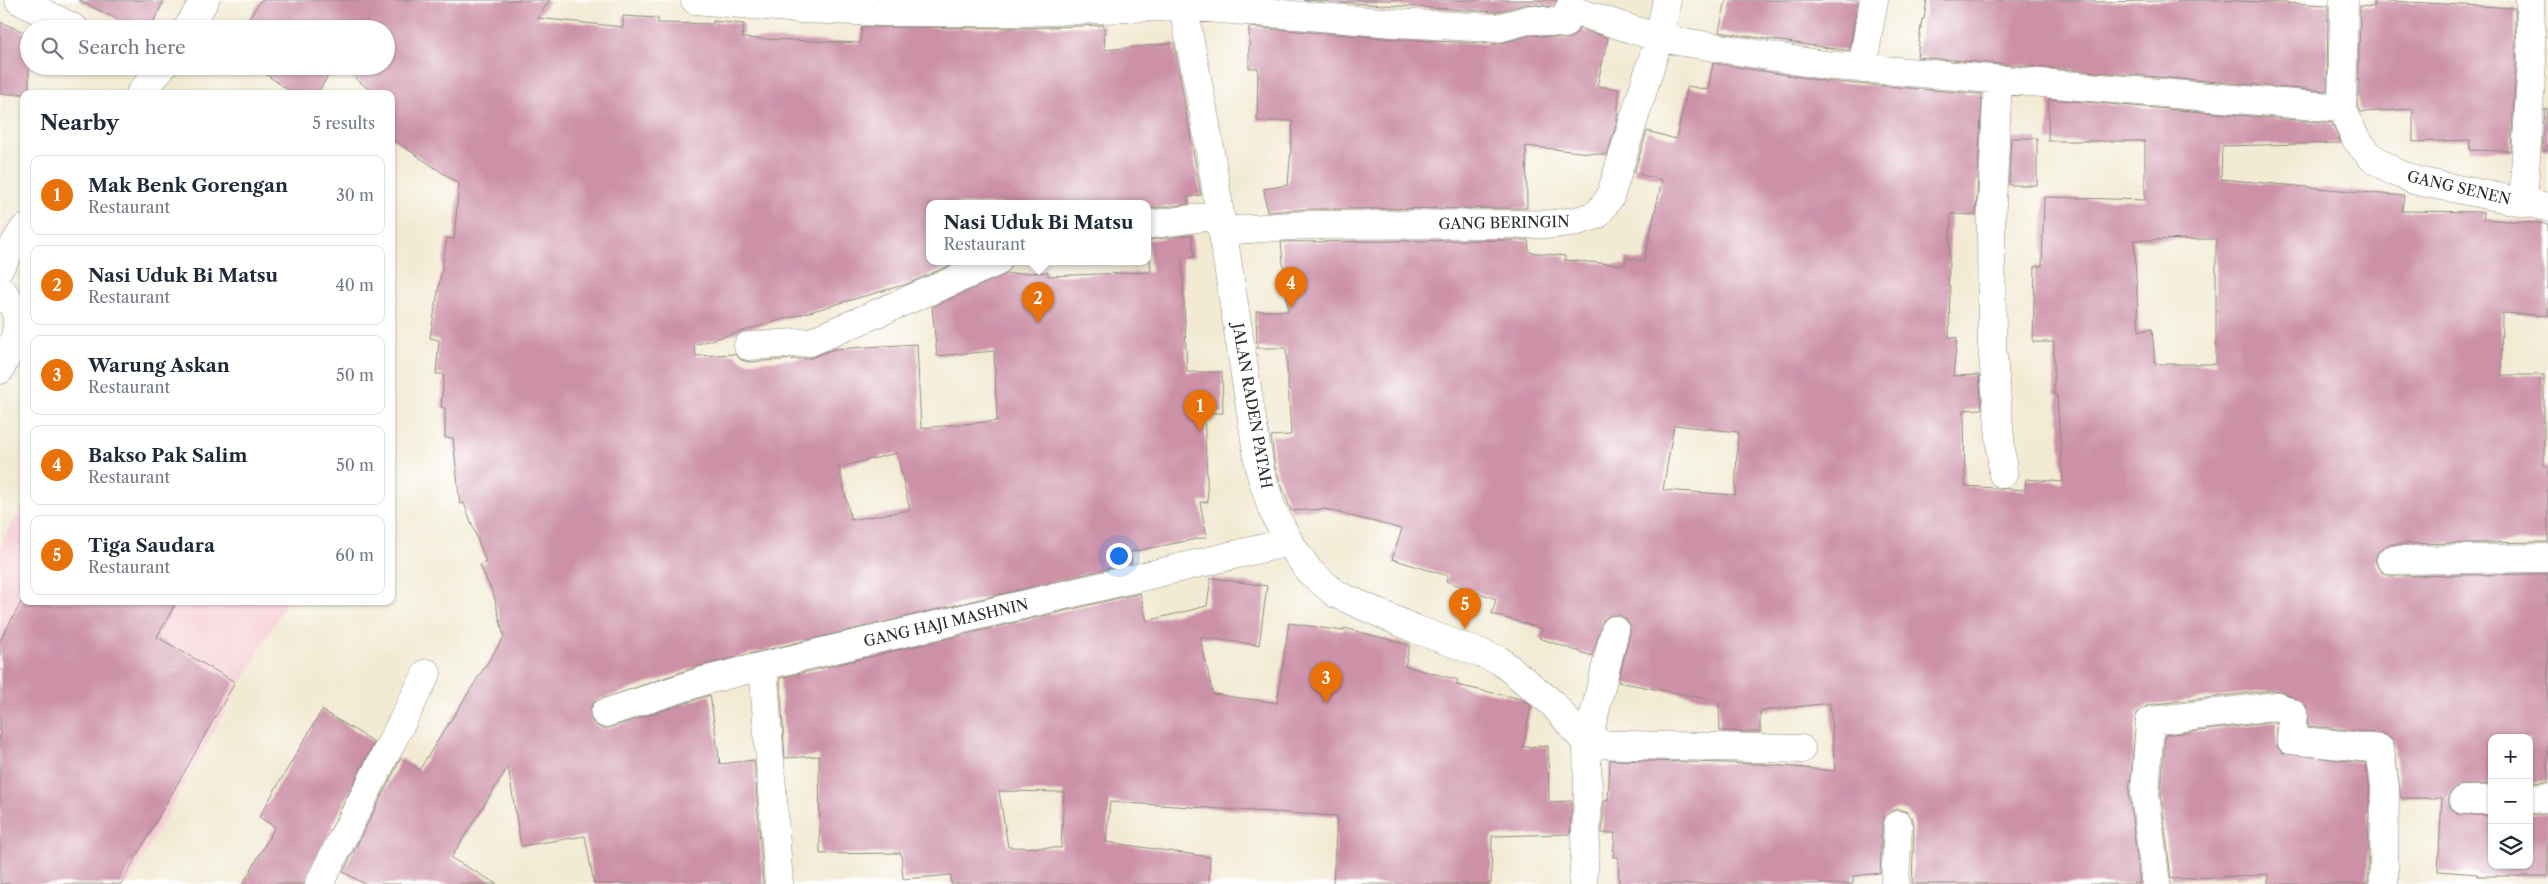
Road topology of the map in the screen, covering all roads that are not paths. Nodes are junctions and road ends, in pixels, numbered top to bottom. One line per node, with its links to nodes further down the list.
1 (19, 0): 9 (street)
2 (206, 0): 10 (street)
3 (695, 0): 8 (street)
4 (1667, 0): 11 (street, GANG BERINGIN)
5 (1874, 0): 12 (street)
6 (2344, 0): 16 (street)
7 (2530, 0): 17 (street)
8 (1182, 3): 11 (street); 18 (street, JALAN RADEN PATAH)
9 (58, 20)
10 (193, 20)
11 (1659, 38): 12 (street); 18 (street, GANG BERINGIN)
12 (1862, 69): 14 (street)
13 (152, 75): 15 (street)
14 (1998, 80): 16 (street); 26 (street)
15 (142, 90)
16 (2342, 108): 17 (street, GANG SENEN)
17 (2535, 205)
18 (1221, 223): 19 (street, GANG BERINGIN); 27 (street, JALAN RADEN PATAH)
19 (1151, 225)
20 (20, 236): 22 (street)
21 (989, 265): 24 (street)
22 (0, 268)
23 (0, 290): 25 (street)
24 (748, 346)
25 (0, 370)
26 (2003, 474)
27 (1289, 542): 31 (street, GANG HAJI MASHNIN); 34 (street, JALAN RADEN PATAH)
28 (2548, 558): 29 (street)
29 (2391, 560)
30 (1615, 630): 34 (street)
31 (763, 666): 33 (street, GANG HAJI MASHNIN); 42 (street)
32 (427, 672): 41 (street)
33 (605, 714)
34 (1588, 744): 35 (street); 43 (street)
35 (1801, 749)
36 (2548, 798): 37 (street)
37 (2533, 799)
38 (2464, 800): 39 (street)
39 (2488, 800)
40 (1898, 824): 44 (street)
41 (319, 884)
42 (779, 884)
43 (1583, 884)
44 (1895, 884)
45 (2156, 884): 46 (street)
46 (2384, 884)

